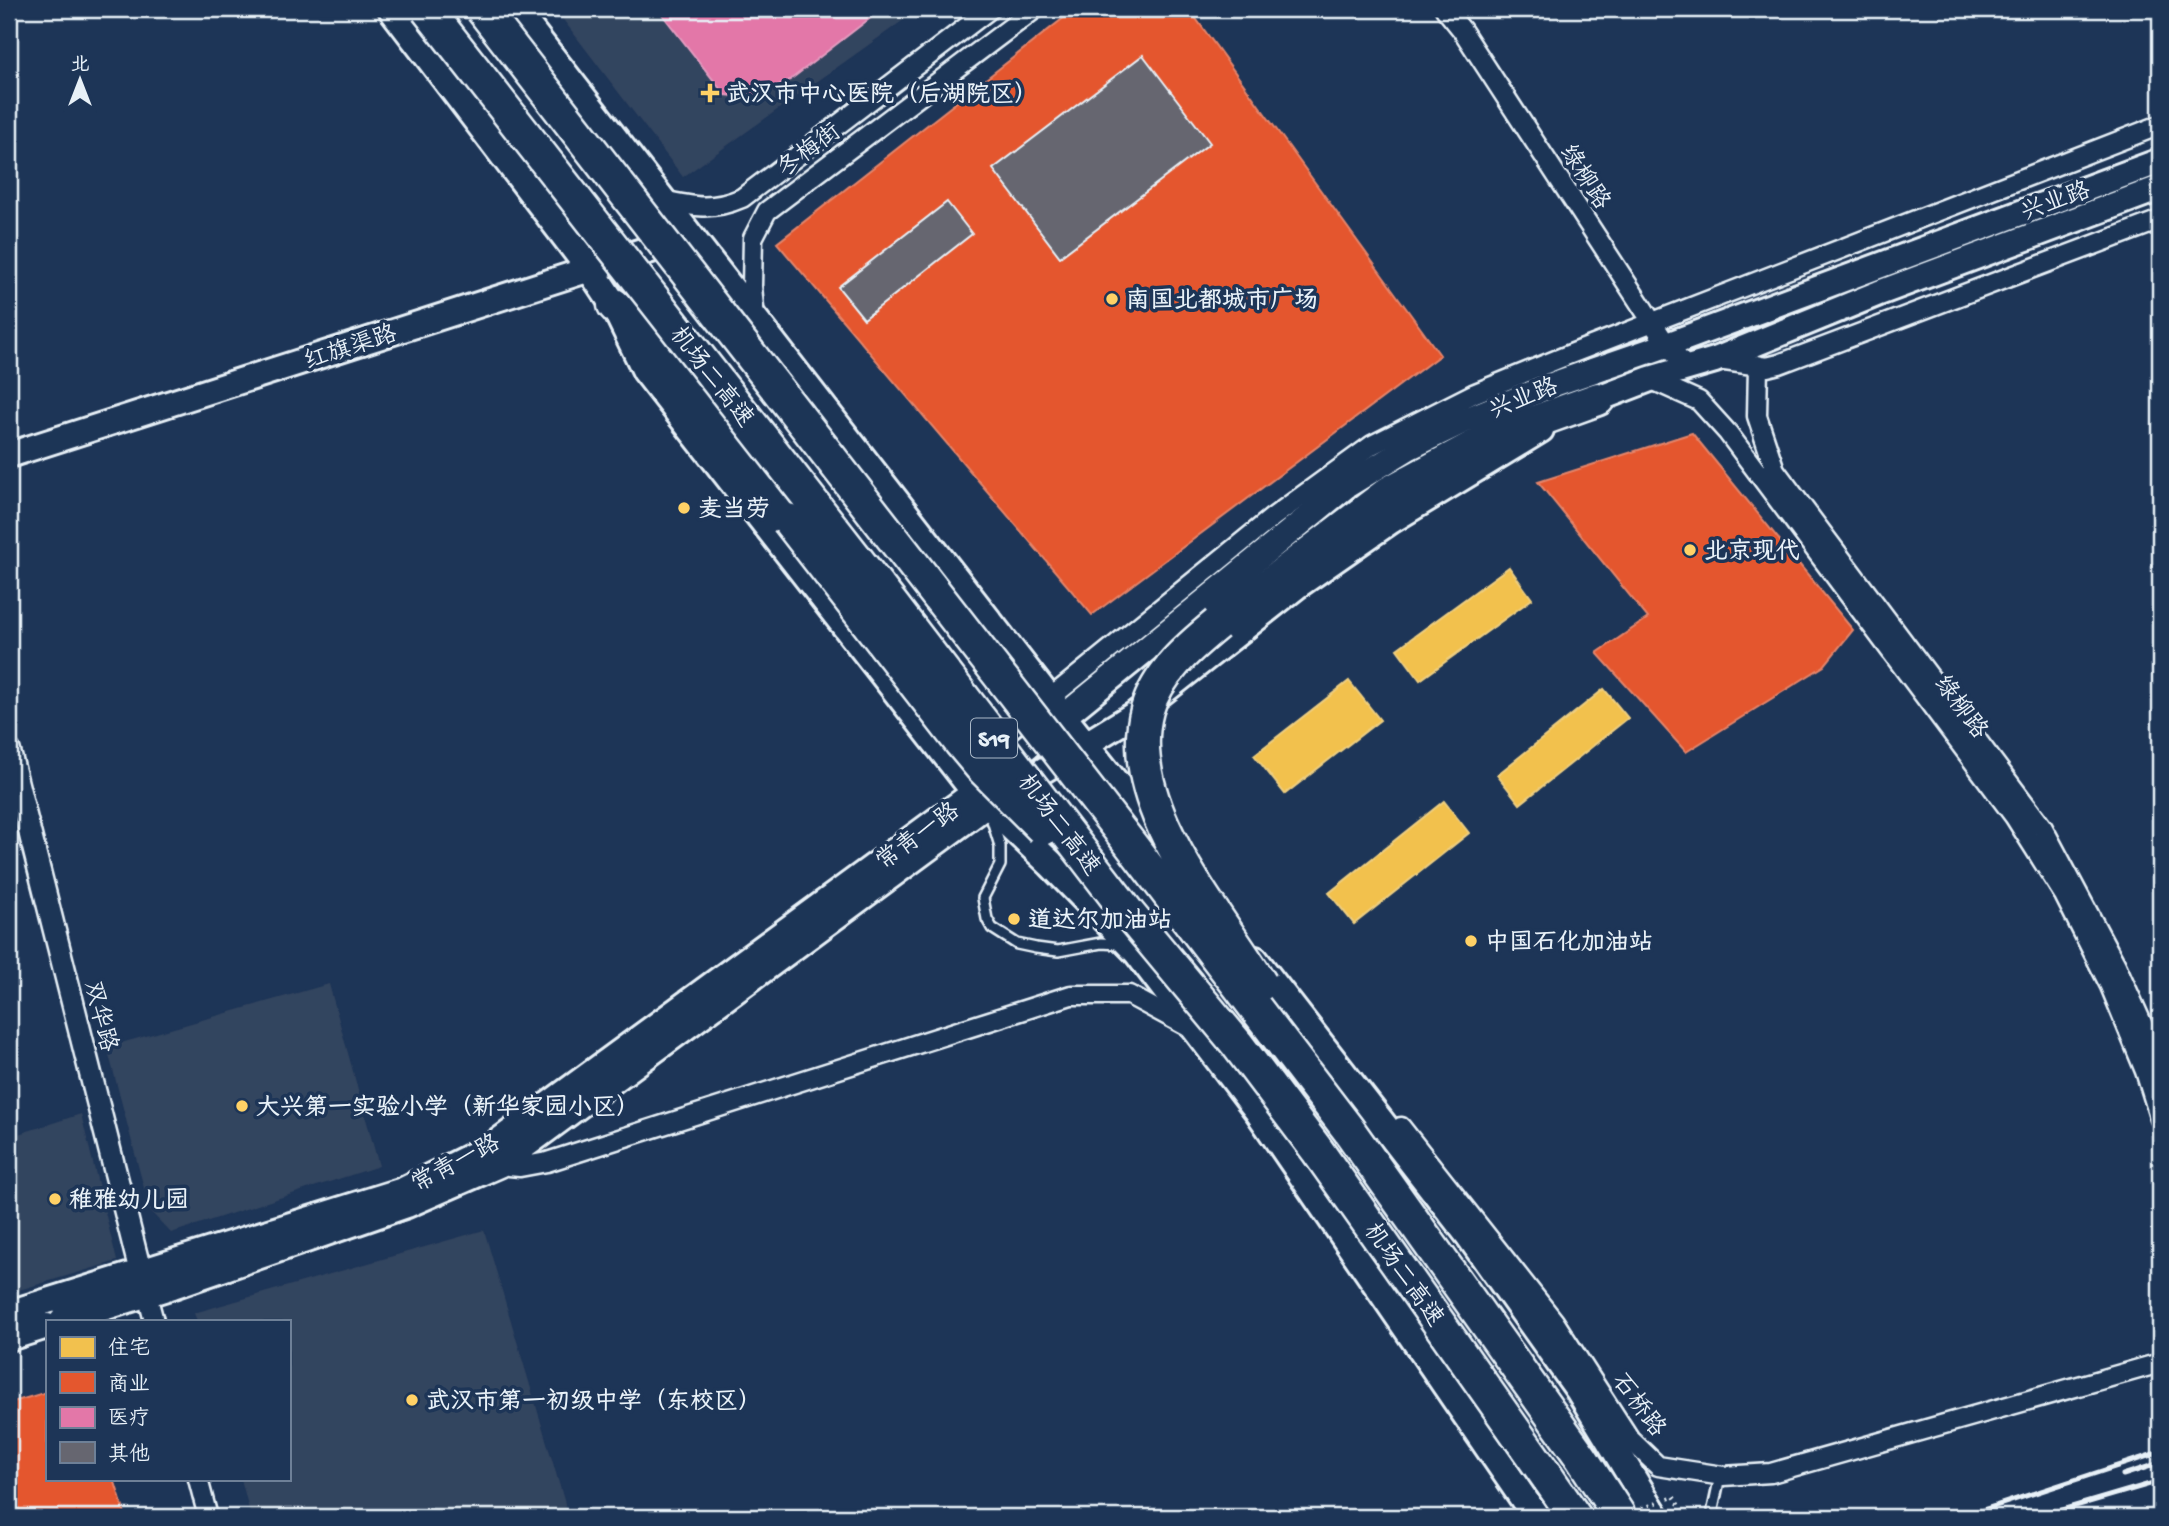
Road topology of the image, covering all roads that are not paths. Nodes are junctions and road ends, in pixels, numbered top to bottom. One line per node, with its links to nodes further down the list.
1 (392, 9): 14 (main road)
2 (427, 9): 29 (highway, 机场二高速 / S19, bridge)
3 (482, 9): 35 (highway, 机场二高速 / S19, bridge)
4 (514, 9): 11 (main road)
5 (990, 9): 11 (street, 冬梅街)
6 (1035, 9): 16 (street, 冬梅街)
7 (1445, 9): 17 (street, 绿柳路)
8 (2160, 125): 17 (street)
9 (2160, 161): 18 (main road, 兴业路)
10 (2160, 188): 19 (main road, 兴业路)
11 (663, 200): 13 (main road)
12 (2160, 220): 20 (street)
13 (691, 236): 14 (main road, 红旗渠路); 16 (main road)
14 (590, 269): 15 (main road); 24 (main road, 红旗渠路)
15 (614, 305): 28 (main road); 29 (highway, bridge)
16 (755, 319): 25 (main road)
17 (1652, 322): 18 (street, 绿柳路); 25 (street)
18 (1667, 345): 21 (street, 绿柳路); 25 (main road, 兴业路)
19 (1715, 360): 20 (street); 21 (main road, 兴业路)
20 (1758, 365): 33 (street, 绿柳路)
21 (1687, 368): 22 (main road, 兴业路)
22 (1650, 379): 23 (main road, 兴业路); 34 (street, 绿柳路)
23 (1598, 399): 26 (main road, 兴业路); 35 (highway, bridge)
24 (9, 455)
25 (1056, 708): 26 (main road); 28 (main road, 兴业路)
26 (1087, 746): 28 (main road, 兴业路); 32 (main road)
27 (9, 750): 37 (street, 双华路)
28 (981, 799): 30 (main road); 30 (lane); 36 (main road, 常青一路); 37 (main road, 常青一路)
29 (1129, 914): 48 (highway, 机场二高速 / S19, bridge)
30 (1137, 952): 31 (main road)
31 (1199, 1033): 36 (street, 常青一路); 47 (main road)
32 (1312, 1034): 44 (street, 石桥路); 50 (main road)
33 (2160, 1063)
34 (2160, 1119)
35 (1348, 1129): 49 (highway, 机场二高速 / S19, bridge)
36 (499, 1165): 37 (main road, 常青一路)
37 (143, 1283): 38 (main road, 常青一路); 39 (main road, 常青一路); 40 (street)
38 (9, 1313)
39 (64, 1320)
40 (154, 1320)
41 (46, 1326): 42 (main road)
42 (9, 1338)
43 (2160, 1363): 44 (street, 石桥路)
44 (1720, 1476): 51 (lane)
45 (198, 1480): 46 (street)
46 (208, 1517)
47 (1536, 1517)
48 (1575, 1517)
49 (1620, 1517)
50 (1656, 1517)
51 (1716, 1517)

